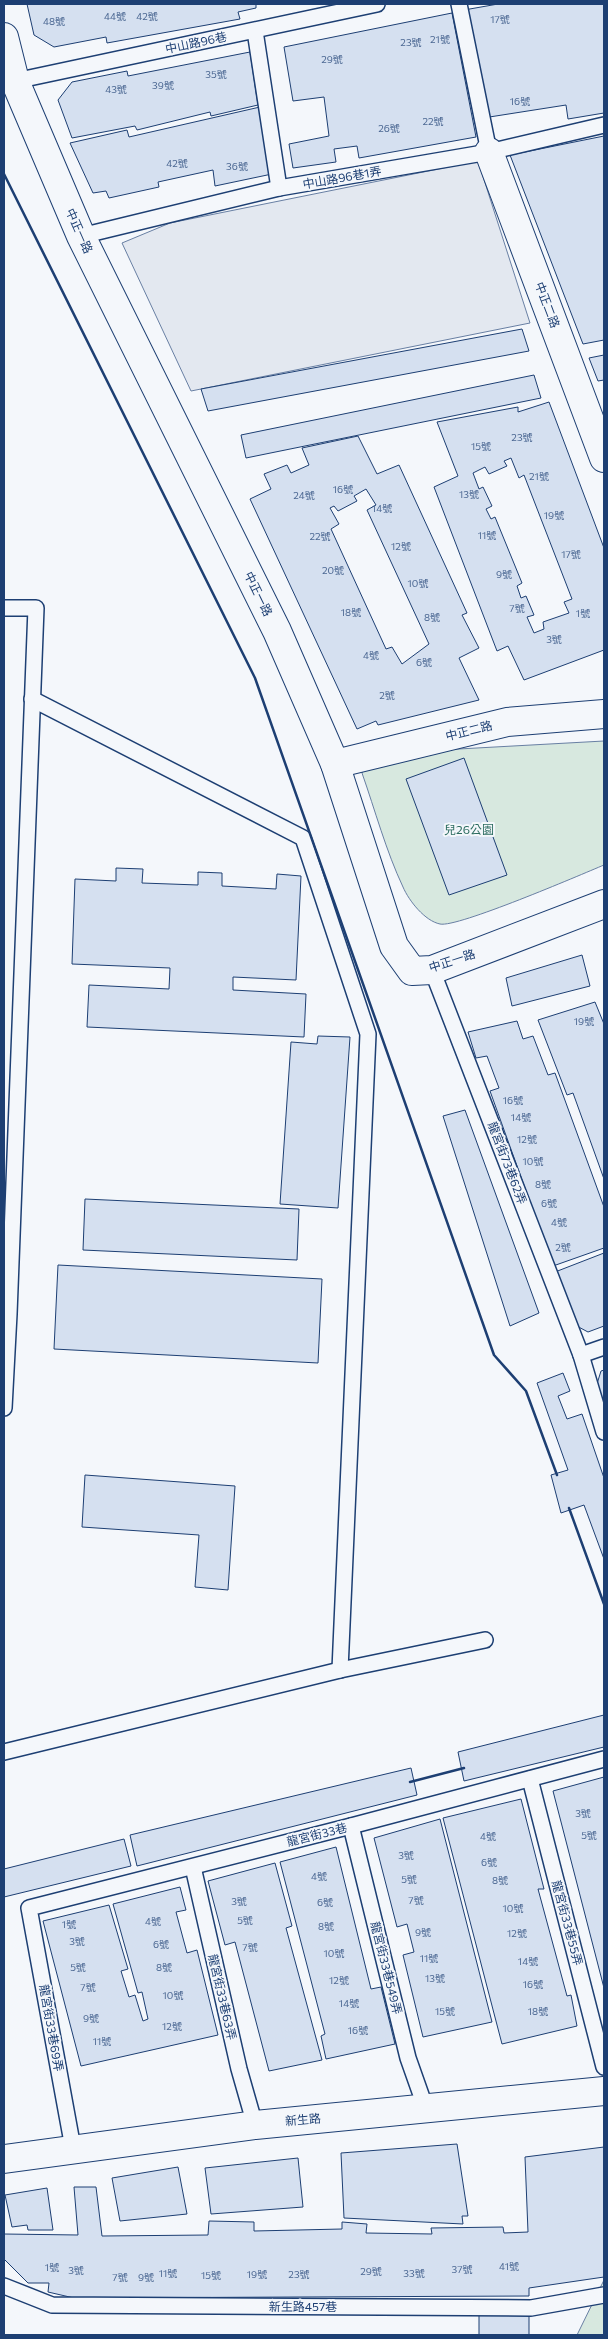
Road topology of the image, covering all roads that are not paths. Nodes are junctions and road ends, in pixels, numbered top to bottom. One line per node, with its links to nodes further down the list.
1 (377, 4): 3 (lane, 中山路96巷)
2 (460, 4): 7 (lane)
3 (255, 31): 5 (lane, 中山路96巷); 8 (lane)
4 (4, 37): 5 (street, 中正一路)
5 (15, 81): 9 (street, 中正一路)
6 (604, 125): 7 (lane, 中山路96巷1弄)
7 (490, 152): 8 (lane, 中山路96巷1弄); 10 (street, 中正二路)
8 (279, 188): 9 (lane, 中山路96巷1弄)
9 (81, 236): 14 (street, 中正一路)
10 (604, 458)
11 (4, 608): 12 (lane)
12 (32, 699): 17 (lane); 23 (lane)
13 (604, 714): 14 (street, 中正二路)
14 (336, 764): 16 (street, 中正一路)
15 (604, 904): 16 (street, 中正一路)
16 (432, 970): 19 (lane, 龍宮街73巷62弄)
17 (6, 1314): 20 (lane)
18 (604, 1347): 19 (lane)
19 (581, 1355): 21 (lane, 龍宮街73巷62弄)
20 (4, 1408)
21 (604, 1432)
22 (485, 1640): 23 (lane)
23 (340, 1670): 24 (lane)
24 (4, 1752)
25 (604, 1759): 26 (lane, 龍宮街33巷)
26 (530, 1779): 27 (lane, 龍宮街33巷); 30 (lane, 龍宮街33巷55弄)
27 (351, 1826): 28 (lane, 龍宮街33巷); 32 (lane, 龍宮街33巷549弄)
28 (193, 1867): 29 (lane, 龍宮街33巷); 33 (lane, 龍宮街33巷63弄)
29 (29, 1908): 34 (lane, 龍宮街33巷69弄)
30 (604, 2067)
31 (604, 2091): 32 (street, 新生路)
32 (426, 2109): 33 (street, 新生路)
33 (254, 2125): 34 (street, 新生路)
34 (73, 2148): 35 (street, 新生路)
35 (4, 2159)
36 (4, 2286): 37 (lane, 新生路457巷)
37 (604, 2295)

